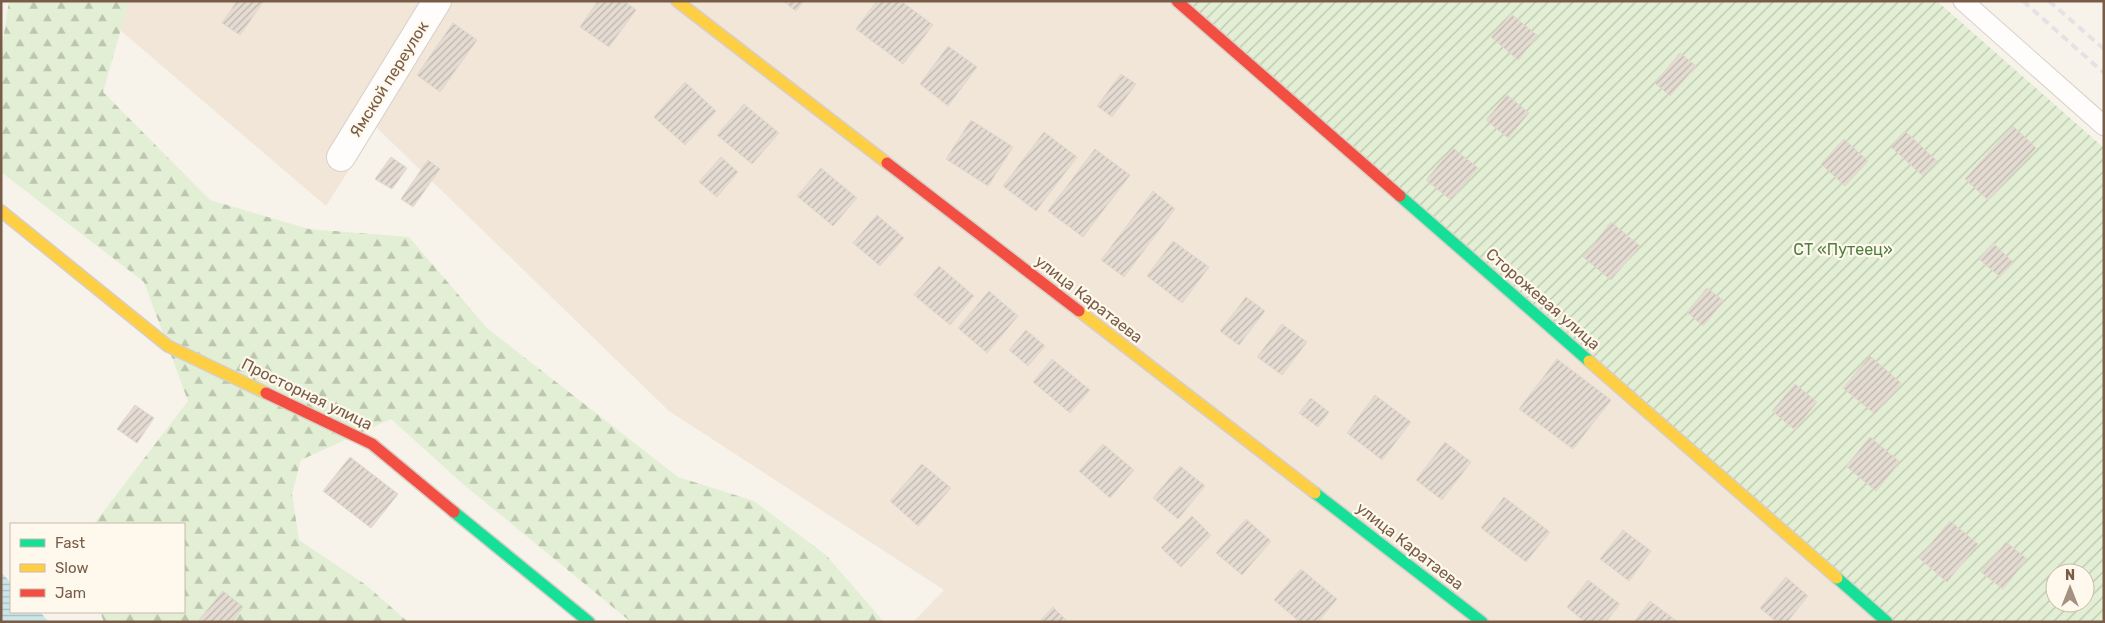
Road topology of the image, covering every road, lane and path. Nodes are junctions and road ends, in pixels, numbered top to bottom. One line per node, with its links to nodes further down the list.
1 (437, 1): 6 (street, Ямской переулок)
2 (677, 1): 9 (street, улица Каратаева)
3 (1177, 1): 10 (street, Сторожевая улица)
4 (1963, 1): 5 (lane)
5 (2104, 126)
6 (341, 157)
7 (1, 211): 8 (street, Просторная улица)
8 (589, 622)
9 (1482, 622)
10 (1887, 622)

